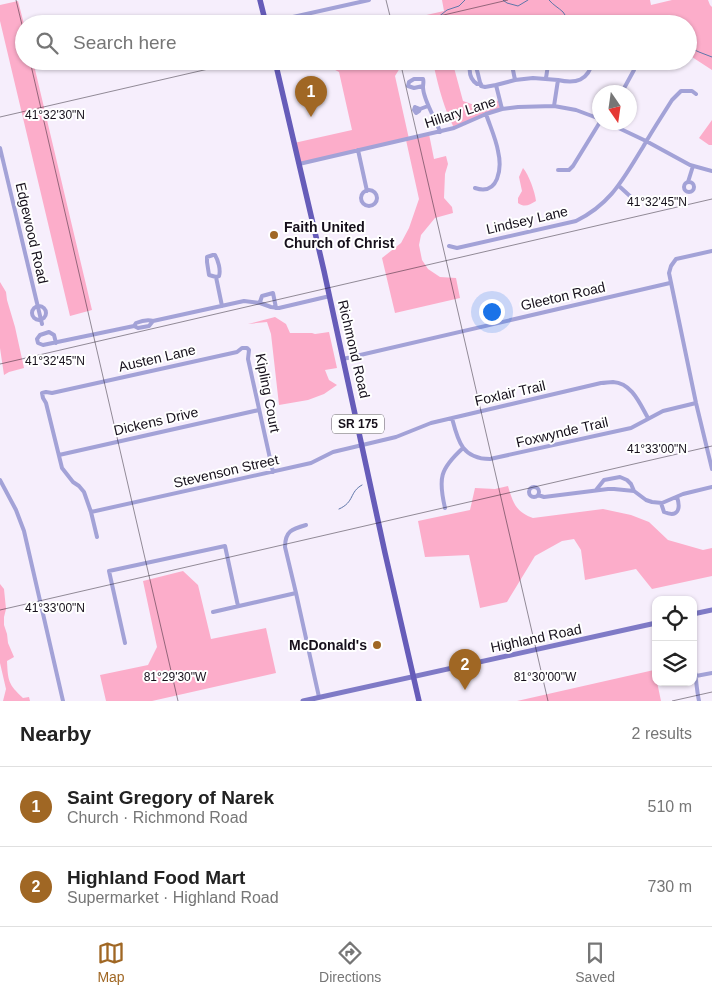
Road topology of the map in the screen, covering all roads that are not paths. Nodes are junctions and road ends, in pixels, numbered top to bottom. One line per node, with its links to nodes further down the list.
1 (260, 0): 3 (main road)
2 (369, 0): 4 (street)
3 (264, 15)
4 (305, 15)
5 (277, 70): 30 (main road, Richmond Road / SR 175)
6 (514, 70): 11 (street)
7 (547, 70): 10 (street)
8 (590, 70): 12 (street)
9 (634, 70): 15 (street)
10 (546, 78): 11 (street); 12 (street)
11 (515, 80): 14 (street)
12 (558, 80): 19 (street)
13 (480, 84): 14 (street)
14 (496, 85): 21 (street)
15 (626, 85)
16 (423, 86): 18 (street)
17 (696, 94): 27 (street, Lindsey Lane)
18 (428, 106): 20 (street); 26 (street)
19 (554, 106): 21 (street, Hillary Lane); 23 (street, Hillary Lane)
20 (420, 109)
21 (502, 109): 22 (street, Hillary Lane)
22 (486, 114): 26 (street, Hillary Lane); 36 (street)
23 (592, 117)
24 (595, 130): 32 (street)
25 (622, 130): 27 (street)
26 (440, 132): 29 (street, Hillary Lane)
27 (646, 142): 31 (street); 35 (street, Lindsey Lane)
28 (0, 148): 47 (street, Edgewood Road)
29 (358, 150): 30 (street, Hillary Lane); 37 (street)
30 (299, 164): 43 (main road, Richmond Road / SR 175)
31 (693, 166): 33 (street); 34 (street)
32 (558, 170)
33 (712, 171)
34 (688, 182)
35 (619, 186): 38 (street); 39 (street, Lindsey Lane)
36 (475, 188)
37 (366, 191): 37 (street)
38 (634, 202)
39 (449, 246)
40 (712, 251): 42 (street)
41 (216, 277): 41 (street); 45 (street)
42 (670, 282): 50 (street, Gleeton Road); 51 (street)
43 (330, 296): 46 (street); 50 (main road, Richmond Road / SR 175)
44 (260, 302): 45 (street); 46 (street); 46 (street)
45 (222, 306): 48 (street)
46 (276, 308)
47 (41, 321)
48 (56, 343): 48 (street)
49 (247, 348): 52 (street, Kipling Court); 57 (street, Austen Lane)
50 (343, 359): 55 (main road, Richmond Road / SR 175)
51 (696, 403): 54 (street, Foxwynde Trail); 58 (street)
52 (258, 410): 57 (street, Dickens Drive); 59 (street, Kipling Court)
53 (452, 418): 54 (street, Foxlair Trail); 55 (street, Foxlair Trail); 56 (street)
54 (648, 418): 56 (street, Foxwynde Trail)
55 (363, 445): 59 (street, Stevenson Street); 79 (main road, Richmond Road / SR 175)
56 (463, 448): 67 (street)
57 (59, 454): 68 (street)
58 (712, 469)
59 (273, 472): 68 (street, Stevenson Street)
60 (0, 480): 83 (street)
61 (712, 487): 65 (street)
62 (596, 490): 63 (street); 63 (street); 64 (street)
63 (634, 491): 66 (street)
64 (538, 495)
65 (677, 497): 66 (street); 66 (street)
66 (661, 503)
67 (445, 508)
68 (92, 512): 70 (street)
69 (306, 525): 71 (street)
70 (97, 537)
71 (296, 592): 72 (street); 82 (street)
72 (238, 606): 74 (street); 77 (street)
73 (712, 610): 75 (street)
74 (212, 612)
75 (697, 613)
76 (652, 624): 79 (street, Highland Road)
77 (125, 643)
78 (712, 673): 80 (street)
79 (413, 676): 82 (street, Highland Road); 85 (main road, Richmond Road / SR 175)
80 (697, 676)
81 (696, 686): 86 (street)
82 (319, 698): 84 (street, Highland Road)
83 (63, 701)
84 (304, 701)
85 (419, 701)
86 (699, 701)

